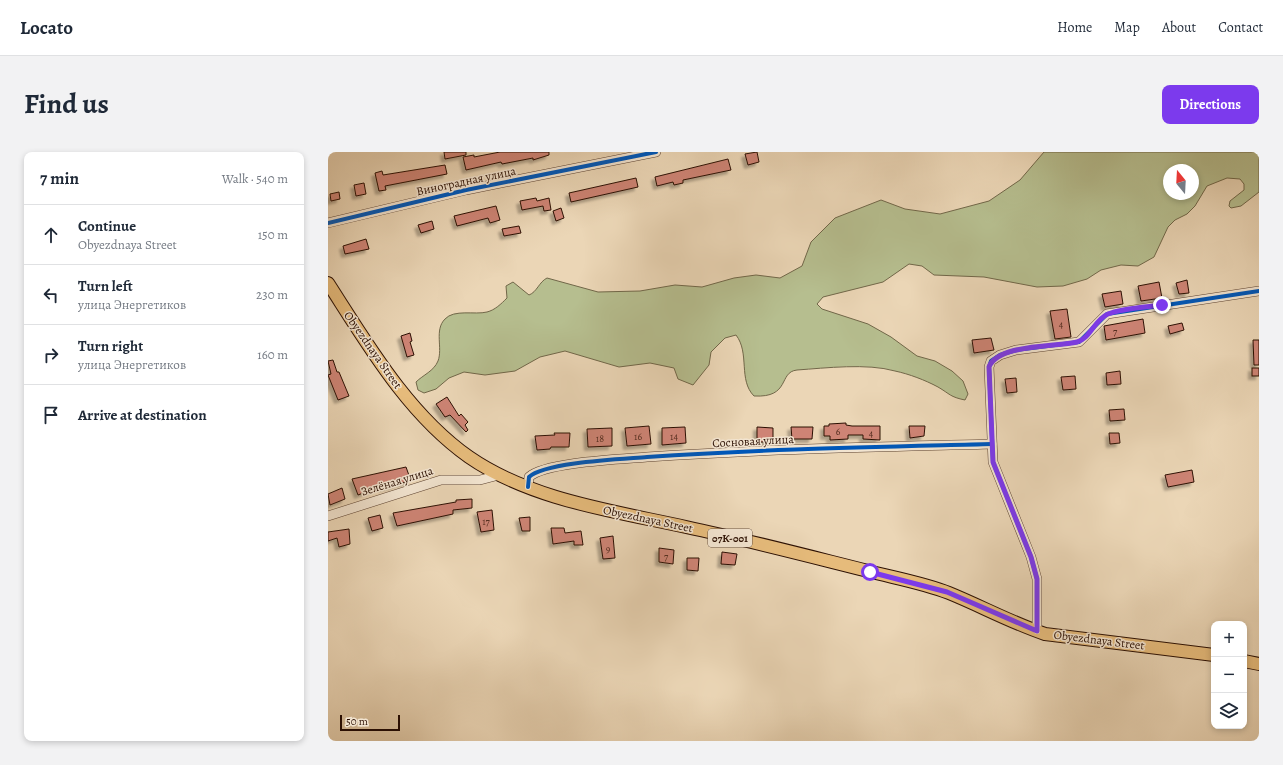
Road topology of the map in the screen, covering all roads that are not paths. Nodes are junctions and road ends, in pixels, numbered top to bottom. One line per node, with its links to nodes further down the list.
1 (656, 152): 2 (street, Виноградная улица)
2 (328, 223)
3 (328, 283): 6 (main road, Obyezdnaya Street / 07К-001)
4 (1259, 291): 5 (street)
5 (992, 444): 7 (street, Сосновая улица); 9 (street)
6 (499, 475): 7 (main road, Obyezdnaya Street / 07К-001); 8 (street, Зелёная улица)
7 (528, 487): 9 (main road, Obyezdnaya Street / 07К-001)
8 (328, 516)
9 (1037, 631): 10 (main road, Obyezdnaya Street / 07К-001)
10 (1211, 655)
11 (1247, 662): 12 (main road)
12 (1259, 664)

